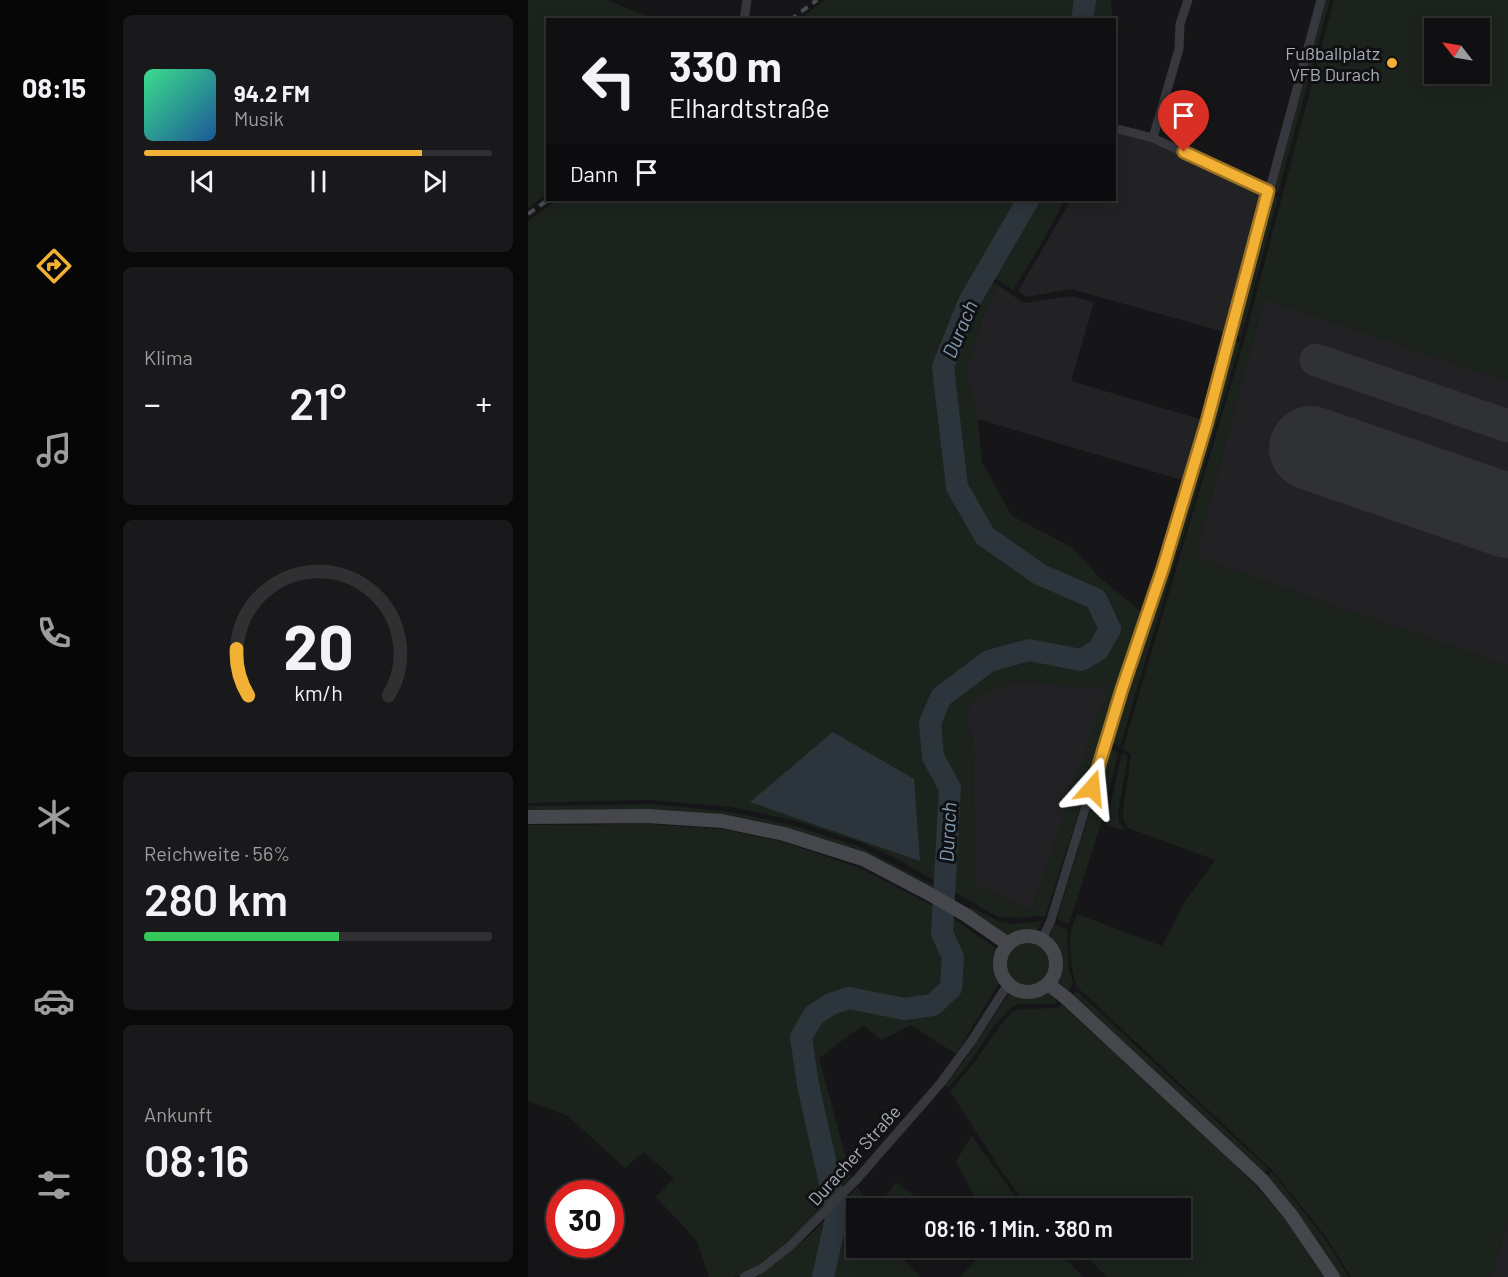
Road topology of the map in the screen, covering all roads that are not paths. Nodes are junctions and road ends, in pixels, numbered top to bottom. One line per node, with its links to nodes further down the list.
1 (747, 0): 4 (street)
2 (1188, 0): 6 (street)
3 (1320, 0): 7 (street)
4 (744, 18)
5 (1116, 129): 6 (street)
6 (1153, 138): 7 (street)
7 (1268, 191): 9 (street)
8 (528, 817): 10 (street)
9 (1042, 940): 10 (street); 12 (street)
10 (1008, 944): 11 (street)
11 (1008, 984): 12 (street); 13 (street, Duracher Straße)
12 (1048, 984): 14 (street)
13 (744, 1277)
14 (1333, 1277)

